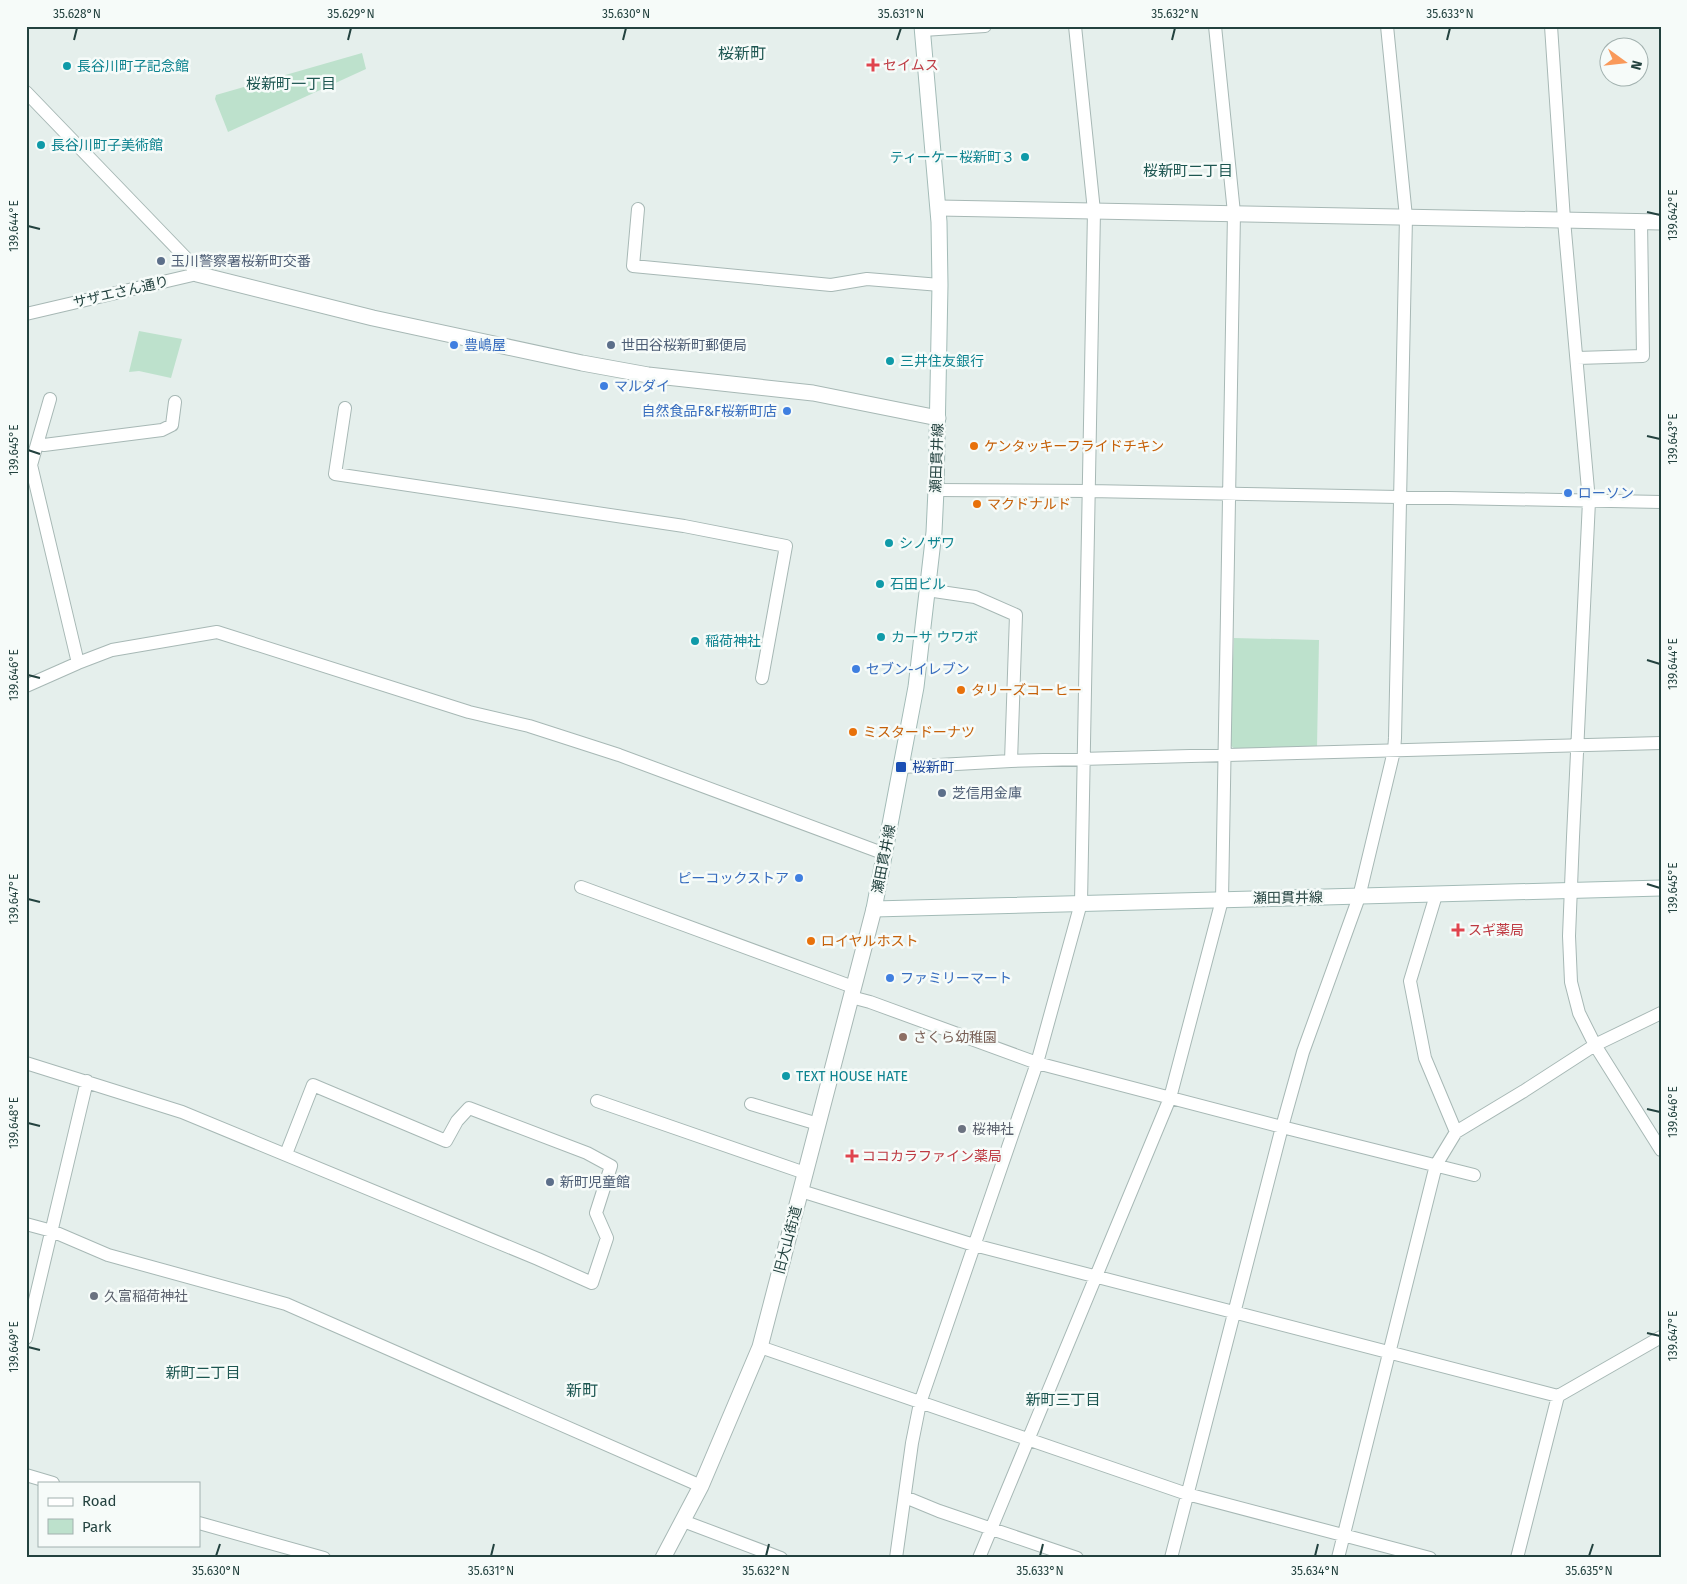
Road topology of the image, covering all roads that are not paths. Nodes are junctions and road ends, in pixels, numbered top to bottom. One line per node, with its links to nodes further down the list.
1 (985, 26): 6 (street)
2 (1076, 26): 12 (street)
3 (1215, 26): 13 (street)
4 (1387, 26): 14 (street)
5 (1551, 26): 15 (street)
6 (922, 28): 10 (street, 瀬田貫井線)
7 (26, 92): 8 (street)
8 (41, 107): 9 (street); 18 (street)
9 (26, 111)
10 (939, 208): 12 (street); 19 (street, 瀬田貫井線)
11 (638, 209): 19 (street)
12 (1094, 211): 13 (street); 29 (street)
13 (1234, 213): 14 (street); 30 (street)
14 (1406, 217): 15 (street); 31 (street)
15 (1564, 220): 16 (street); 21 (street)
16 (1642, 221): 17 (street); 21 (street)
17 (1661, 222)
18 (197, 274): 20 (street, サザエさん通り); 25 (street)
19 (940, 285): 25 (street, 瀬田貫井線)
20 (26, 314)
21 (1577, 358): 32 (street)
22 (50, 399): 26 (street)
23 (175, 402): 26 (street)
24 (345, 408): 36 (street)
25 (938, 418): 28 (street, 瀬田貫井線)
26 (38, 443): 27 (street)
27 (28, 465): 35 (street)
28 (936, 490): 29 (street); 34 (street, 瀬田貫井線)
29 (1088, 491): 30 (street); 42 (street)
30 (1228, 493): 31 (street); 41 (street)
31 (1400, 497): 32 (street); 40 (street)
32 (1590, 501): 33 (street); 39 (street)
33 (1661, 502)
34 (927, 590): 43 (street); 44 (street, 瀬田貫井線)
35 (78, 663): 37 (street); 45 (street)
36 (762, 678)
37 (26, 686)
38 (1661, 744): 39 (street)
39 (1577, 746): 40 (street); 48 (street)
40 (1394, 751): 41 (street); 50 (street)
41 (1224, 756): 42 (street); 51 (street)
42 (1083, 760): 43 (street); 52 (street)
43 (1011, 762): 44 (street)
44 (902, 767): 45 (street, 瀬田貫井線)
45 (885, 854): 53 (street, 瀬田貫井線)
46 (581, 887): 54 (street)
47 (1661, 888): 48 (street, 瀬田貫井線)
48 (1571, 891): 49 (street, 瀬田貫井線); 56 (street)
49 (1436, 895): 50 (street, 瀬田貫井線); 65 (street)
50 (1359, 897): 51 (street, 瀬田貫井線); 64 (street)
51 (1222, 900): 52 (street, 瀬田貫井線); 60 (street)
52 (1082, 903): 53 (street, 瀬田貫井線); 57 (street)
53 (874, 909): 54 (street, 旧大山街道)
54 (852, 992): 57 (street); 63 (street, 旧大山街道)
55 (1661, 1013): 56 (street)
56 (1596, 1045): 65 (street); 66 (street)
57 (1037, 1062): 60 (street); 74 (street)
58 (26, 1063): 59 (street)
59 (87, 1082): 67 (street); 73 (street)
60 (1170, 1098): 64 (street); 75 (street)
61 (597, 1101): 69 (street)
62 (751, 1104): 63 (street)
63 (818, 1124): 69 (street, 旧大山街道)
64 (1282, 1127): 68 (street); 76 (street)
65 (1456, 1132): 68 (street)
66 (1661, 1150)
67 (286, 1154): 67 (street)
68 (1436, 1166): 70 (street); 80 (street)
69 (805, 1173): 71 (street, 旧大山街道)
70 (1474, 1175)
71 (800, 1191): 74 (street); 79 (street, 旧大山街道)
72 (26, 1224): 73 (street)
73 (52, 1231): 78 (street); 86 (street)
74 (974, 1245): 75 (street); 82 (street)
75 (1095, 1276): 76 (street); 83 (street)
76 (1234, 1313): 80 (street); 87 (street)
77 (1661, 1336): 81 (street)
78 (26, 1338)
79 (760, 1347): 82 (street); 86 (street, 旧大山街道)
80 (1389, 1352): 81 (street); 92 (street)
81 (1558, 1396): 102 (street)
82 (920, 1403): 83 (street); 88 (street)
83 (1029, 1440): 87 (street); 91 (street)
84 (26, 1475): 85 (street)
85 (50, 1482)
86 (701, 1486): 89 (street, 旧大山街道)
87 (1187, 1494): 92 (street); 99 (street)
88 (905, 1497): 91 (street); 96 (street)
89 (683, 1521): 94 (street, 旧大山街道); 95 (street)
90 (200, 1522): 93 (street)
91 (992, 1528): 97 (street); 98 (street)
92 (1344, 1535): 100 (street); 101 (street)
93 (324, 1558)
94 (663, 1558)
95 (782, 1558)
96 (896, 1558)
97 (979, 1558)
98 (1077, 1558)
99 (1171, 1558)
100 (1338, 1558)
101 (1430, 1558)
102 (1517, 1558)

